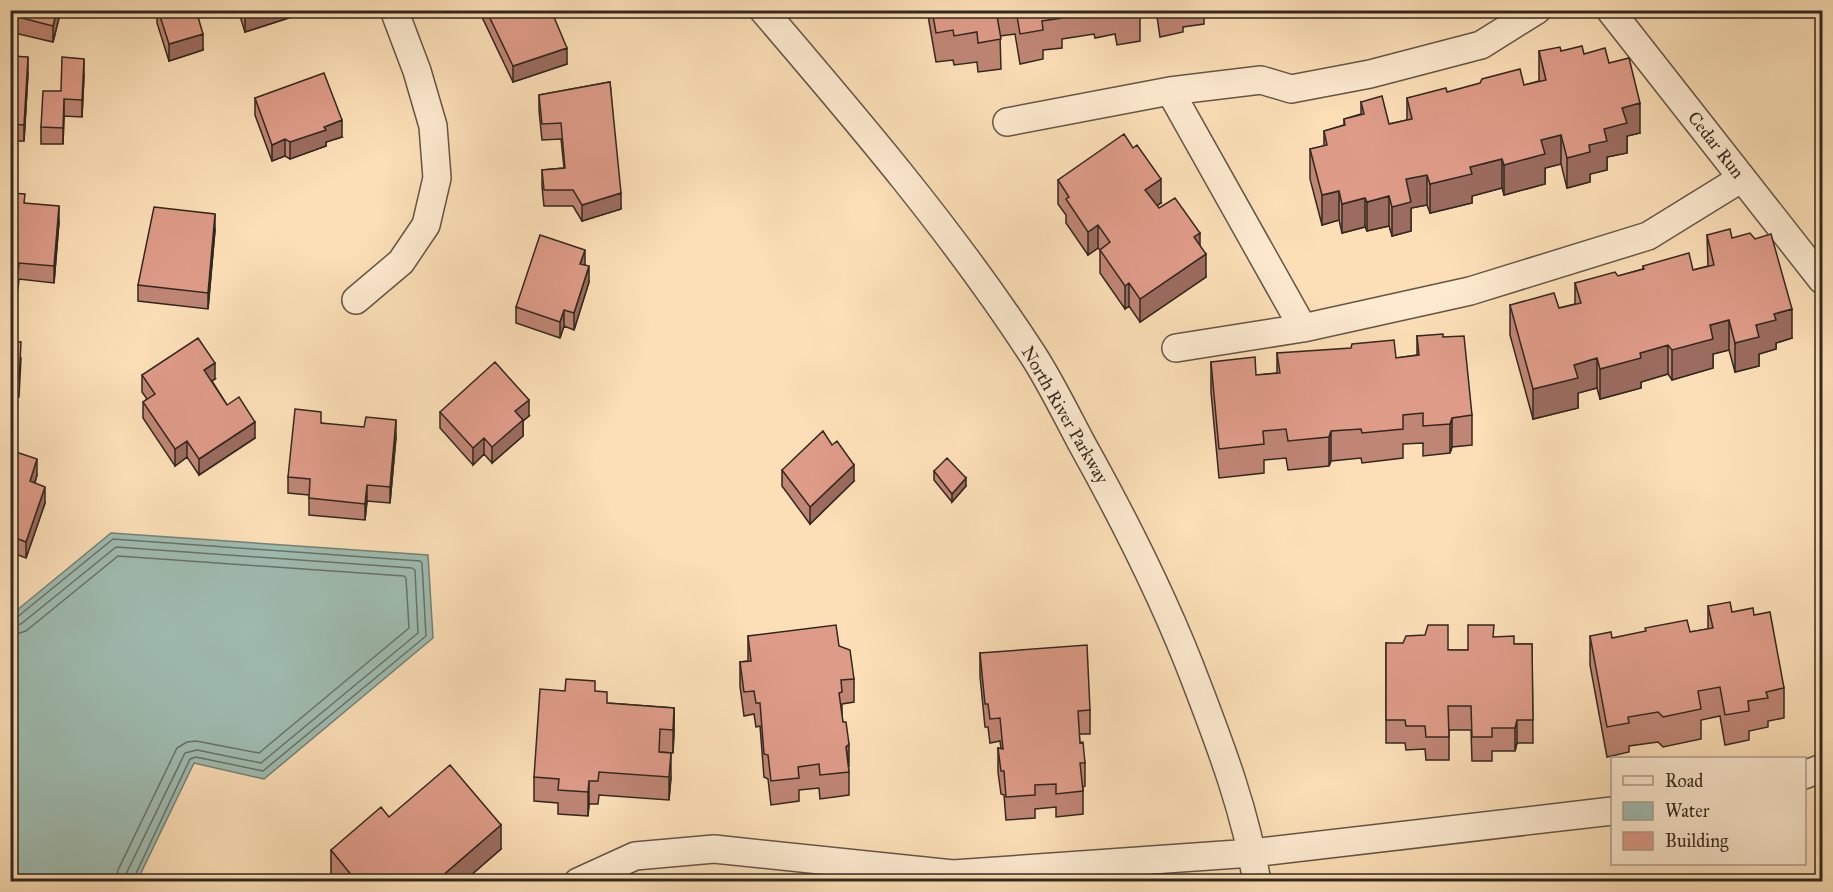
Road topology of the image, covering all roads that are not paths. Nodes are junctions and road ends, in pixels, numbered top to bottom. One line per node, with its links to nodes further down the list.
1 (394, 10): 9 (street)
2 (763, 10): 15 (street, North River Parkway)
3 (1537, 10): 5 (street)
4 (1610, 10): 7 (street, Cedar Run)
5 (1170, 91): 6 (street); 10 (street)
6 (1007, 122)
7 (1742, 178): 8 (street, Cedar Run); 10 (street)
8 (1822, 280)
9 (356, 300)
10 (1303, 328): 11 (street)
11 (1176, 348)
12 (1822, 768): 13 (street)
13 (1806, 774)
14 (1611, 811): 15 (street)
15 (1252, 853): 16 (street); 18 (street, North River Parkway)
16 (849, 872): 17 (street)
17 (578, 882)
18 (1257, 882)

